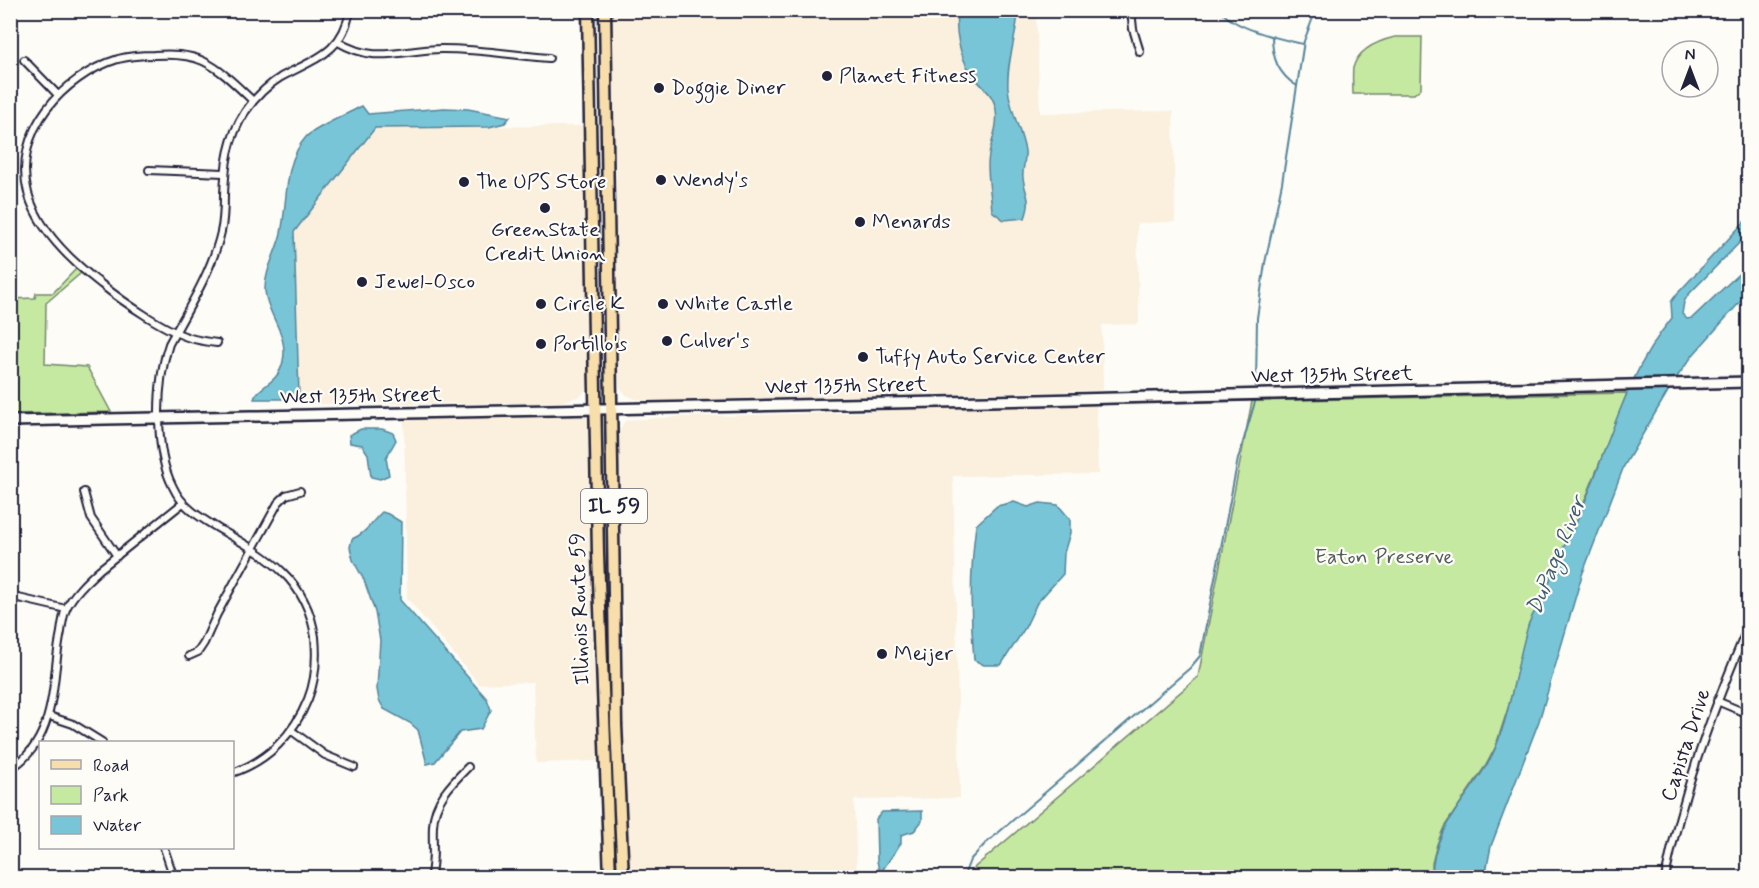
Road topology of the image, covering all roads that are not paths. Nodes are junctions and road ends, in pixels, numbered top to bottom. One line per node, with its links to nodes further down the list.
1 (350, 10): 5 (street)
2 (588, 10): 16 (main road, Illinois Route 59 / IL 59)
3 (605, 10): 17 (main road, Illinois Route 59 / IL 59)
4 (1131, 10): 6 (street)
5 (338, 42): 7 (street); 10 (street)
6 (1140, 52)
7 (549, 57)
8 (24, 60): 9 (street)
9 (58, 94): 10 (street); 13 (street)
10 (253, 101): 12 (street)
11 (149, 170): 12 (street)
12 (224, 173): 13 (street)
13 (176, 332): 14 (street); 18 (street)
14 (217, 343)
15 (1749, 382): 17 (street, West 135th Street)
16 (596, 409): 17 (street, West 135th Street); 18 (street, West 135th Street); 29 (main road, Illinois Route 59 / IL 59)
17 (612, 409): 30 (main road, Illinois Route 59 / IL 59)
18 (160, 418): 19 (street, West 135th Street); 22 (street)
19 (10, 421)
20 (300, 491): 23 (street)
21 (84, 492): 24 (street)
22 (183, 503): 23 (street); 24 (street)
23 (253, 549): 28 (street); 34 (street)
24 (117, 556): 26 (street)
25 (10, 596): 26 (street)
26 (66, 609): 33 (street)
27 (1749, 627): 31 (street, Capista Drive)
28 (189, 656)
29 (602, 669): 30 (main road); 43 (main road, Illinois Route 59 / IL 59)
30 (616, 693): 44 (main road, Illinois Route 59 / IL 59)
31 (1717, 701): 32 (street); 45 (street, Capista Drive)
32 (1749, 714)
33 (49, 716): 35 (street); 38 (street)
34 (292, 731): 36 (street); 39 (street)
35 (100, 741)
36 (354, 766)
37 (468, 767): 42 (street)
38 (10, 769)
39 (234, 772)
40 (164, 849): 41 (street)
41 (174, 878)
42 (430, 878)
43 (610, 878)
44 (622, 878)
45 (1665, 878)

